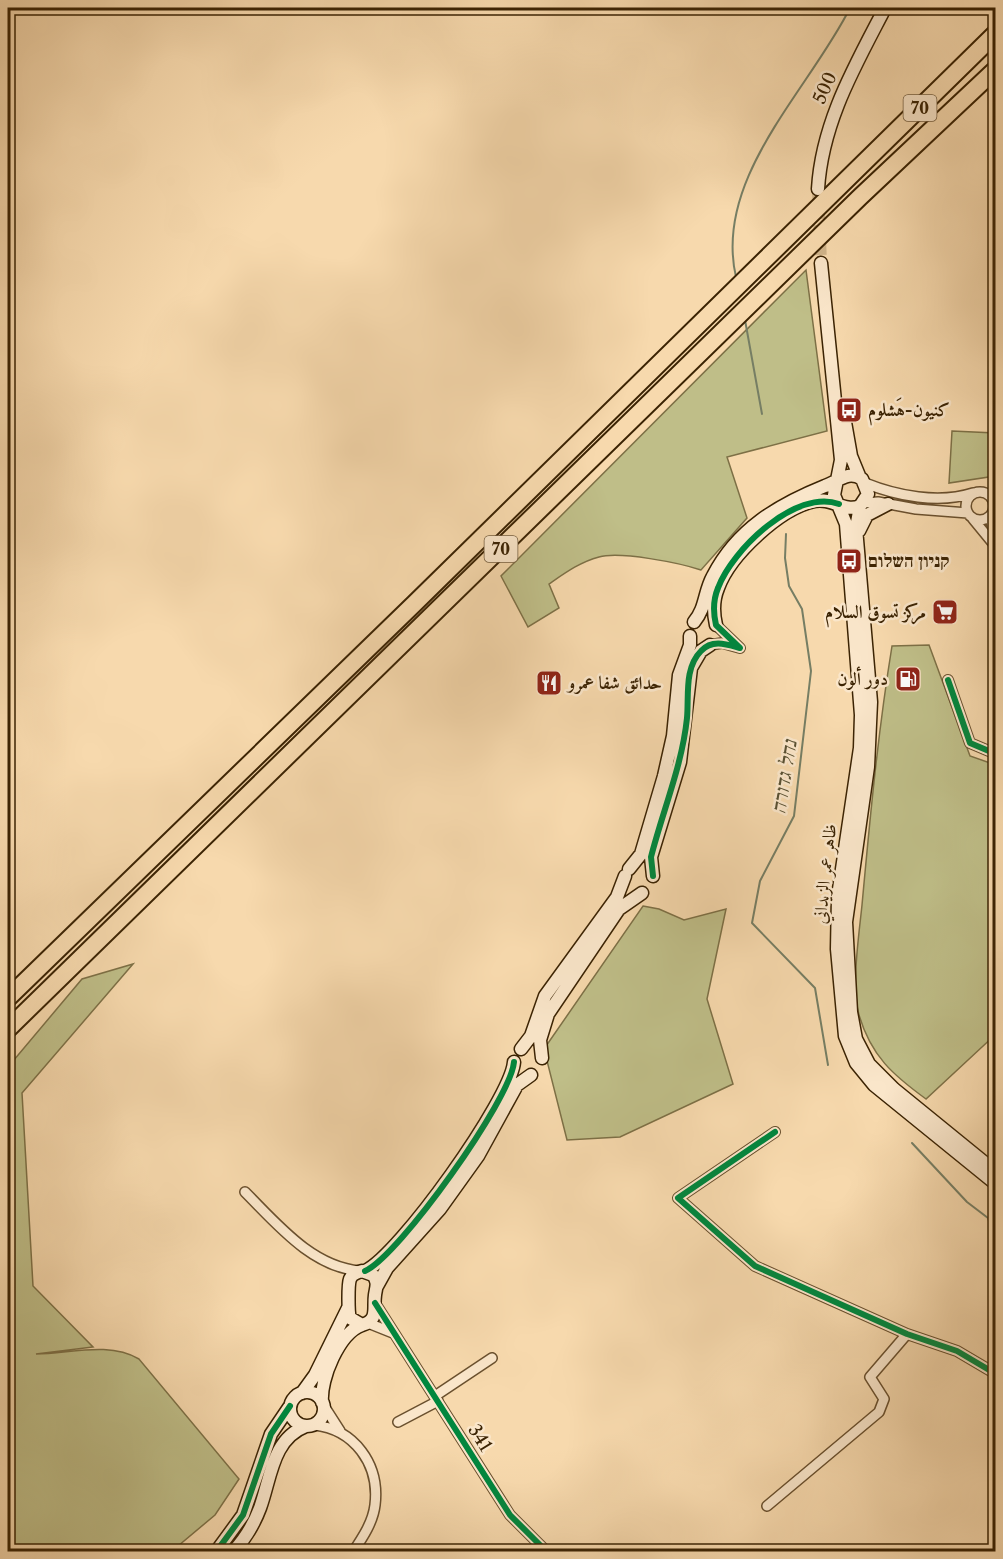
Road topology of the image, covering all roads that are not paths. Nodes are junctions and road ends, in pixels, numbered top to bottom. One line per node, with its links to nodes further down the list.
1 (885, 8): 4 (street, 500)
2 (996, 33): 28 (highway, 70)
3 (996, 69): 29 (highway, 70)
4 (818, 189)
5 (821, 263): 6 (street)
6 (828, 328): 7 (street); 8 (street)
7 (838, 480): 8 (street); 12 (street); 19 (street)
8 (862, 480): 10 (street); 14 (street)
9 (996, 488): 11 (street)
10 (973, 493): 11 (street); 15 (street)
11 (985, 493): 16 (street)
12 (839, 504): 14 (street); 20 (street); 36 (street, ظاهر عمر الزيداني)
13 (888, 504): 14 (street); 15 (street); 17 (street)
14 (862, 505): 17 (street, ظاهر عمر الزيداني)
15 (970, 515): 16 (street); 18 (street)
16 (990, 516): 18 (street)
17 (857, 538): 35 (street, ظاهر عمر الزيداني)
18 (996, 546)
19 (694, 622): 20 (street); 21 (street)
20 (716, 625): 22 (street); 22 (street)
21 (690, 636): 22 (street); 25 (street)
22 (710, 645): 26 (street)
23 (948, 680): 24 (street)
24 (996, 754)
25 (627, 873): 26 (street); 27 (street); 30 (street)
26 (653, 876): 27 (street)
27 (642, 893): 31 (street)
28 (8, 998)
29 (8, 1029)
30 (521, 1049): 31 (street); 32 (street)
31 (542, 1059): 33 (street)
32 (514, 1062): 33 (street); 39 (street)
33 (531, 1075): 40 (street)
34 (775, 1132): 45 (street)
35 (996, 1172)
36 (996, 1184)
37 (245, 1192): 38 (street)
38 (332, 1264): 39 (street); 41 (street)
39 (362, 1271): 40 (street); 41 (street)
40 (377, 1286): 42 (street)
41 (349, 1288): 43 (street)
42 (375, 1303): 44 (street); 46 (street, 341)
43 (348, 1308): 44 (street); 49 (street)
44 (365, 1324): 46 (street); 51 (street)
45 (907, 1334): 48 (street); 56 (street)
46 (395, 1335): 50 (street, 341)
47 (492, 1358): 50 (street)
48 (996, 1374)
49 (302, 1393): 51 (street); 52 (street)
50 (437, 1398): 53 (street); 60 (street, 341)
51 (323, 1404): 54 (street); 55 (street)
52 (290, 1406): 54 (street); 57 (street)
53 (398, 1422)
54 (310, 1425): 55 (street); 58 (street)
55 (340, 1431): 59 (street)
56 (767, 1506)
57 (216, 1551)
58 (233, 1551)
59 (353, 1551)
60 (547, 1551)

